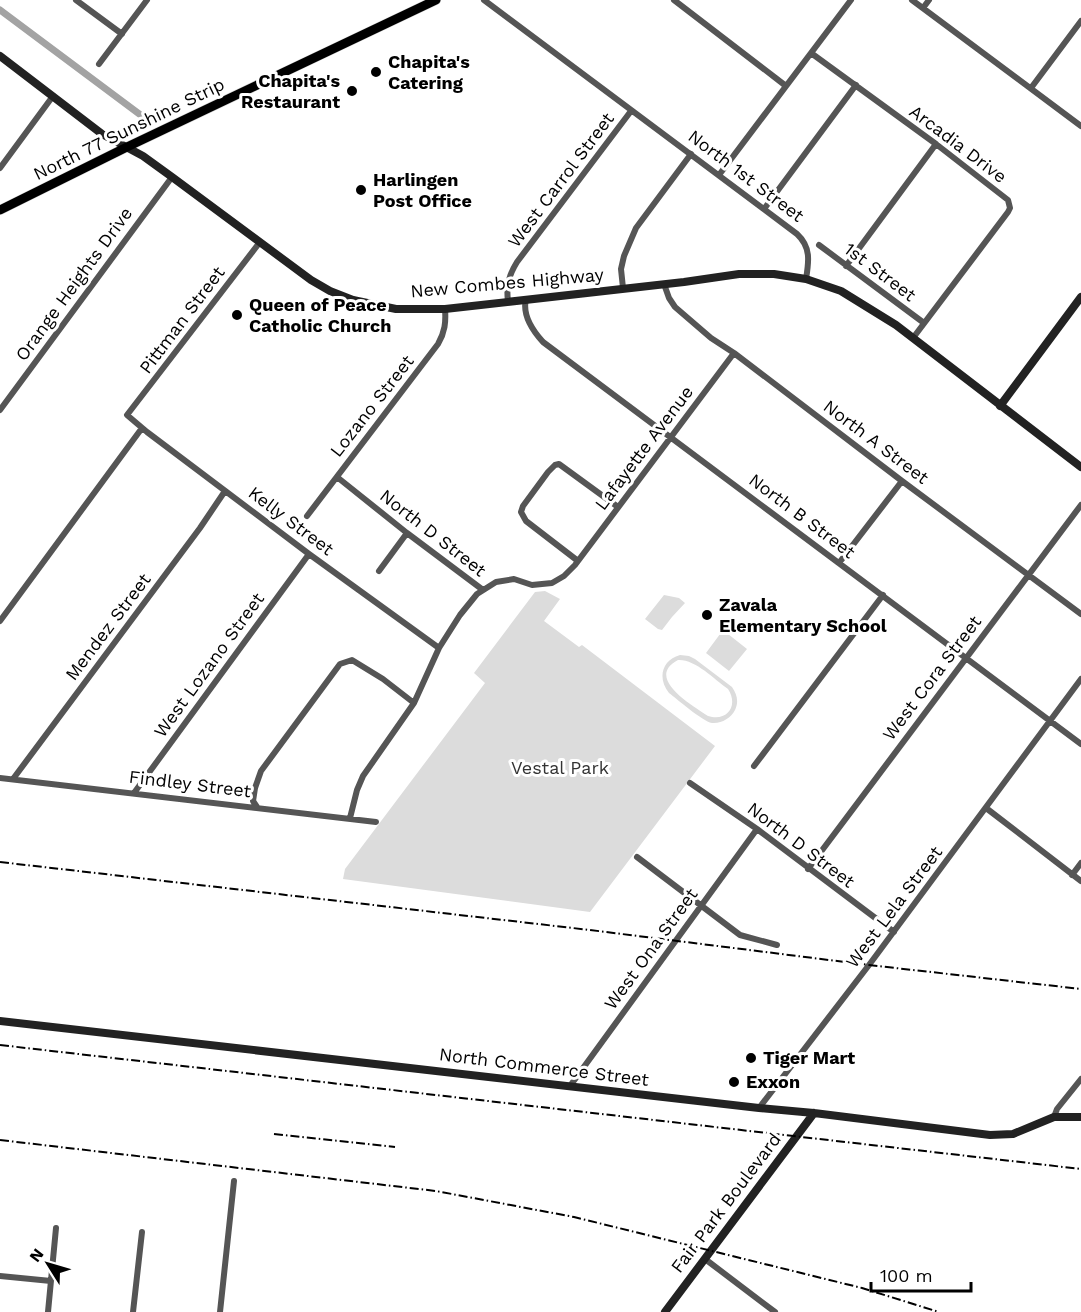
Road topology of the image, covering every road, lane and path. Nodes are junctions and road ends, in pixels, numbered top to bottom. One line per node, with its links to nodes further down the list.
1 (76, 0): 11 (street)
2 (147, 0): 11 (street)
3 (436, 0): 22 (main road, North 77 Sunshine Strip)
4 (484, 0): 19 (street, North 1st Street)
5 (674, 0): 15 (street)
6 (851, 0): 12 (street)
7 (912, 0): 9 (street)
8 (929, 0): 9 (street)
9 (923, 8): 17 (street)
10 (1081, 21): 17 (street)
11 (122, 34): 14 (street)
12 (811, 53): 15 (street); 16 (street, Arcadia Drive)
13 (0, 56): 18 (street, New Combes Highway)
14 (99, 64)
15 (786, 86): 25 (street)
16 (856, 86): 21 (street, Arcadia Drive); 27 (street)
17 (1031, 88): 20 (street)
18 (53, 96): 22 (street, New Combes Highway); 24 (street)
19 (631, 111): 23 (street, North 1st Street); 37 (street, West Carrol Street)
20 (1081, 126)
21 (936, 144): 31 (street); 39 (street, Arcadia Drive)
22 (127, 147): 26 (street, New Combes Highway); 28 (main road, North 77 Sunshine Strip)
23 (691, 154): 25 (street, North 1st Street); 34 (street)
24 (0, 168)
25 (718, 175): 27 (street, North 1st Street)
26 (172, 177): 29 (street, New Combes Highway); 43 (street, Orange Heights Drive)
27 (764, 209): 32 (street, North 1st Street)
28 (0, 210)
29 (260, 242): 38 (street, New Combes Highway); 44 (street, Pittman Street)
30 (819, 245): 31 (street, 1st Street)
31 (846, 266): 39 (street, 1st Street)
32 (806, 279): 33 (street, New Combes Highway); 40 (street)
33 (664, 284): 34 (street, New Combes Highway); 41 (street, North A Street)
34 (623, 288): 36 (street, New Combes Highway)
35 (1081, 297): 42 (street)
36 (526, 299): 37 (street, New Combes Highway); 46 (street, North B Street)
37 (508, 301): 38 (street, New Combes Highway)
38 (445, 309): 48 (street, Lozano Street)
39 (924, 323): 40 (street, Arcadia Drive)
40 (913, 338): 42 (street)
41 (734, 353): 46 (street, Lafayette Avenue); 49 (street, North A Street)
42 (1000, 406): 47 (street)
43 (0, 410)
44 (127, 416): 45 (street, Kelly Street)
45 (142, 428): 50 (street, Kelly Street); 63 (street)
46 (671, 437): 52 (street, Lafayette Avenue); 57 (street, North B Street)
47 (1080, 464)
48 (337, 477): 53 (street, Lozano Street); 54 (street, North D Street)
49 (902, 481): 57 (street); 59 (street, North A Street)
50 (225, 491): 55 (street, Kelly Street); 72 (street, Mendez Street)
51 (1081, 505): 59 (street, West Cora Street)
52 (618, 507): 56 (street, Lafayette Avenue); 56 (street)
53 (307, 516)
54 (407, 533): 58 (street); 60 (street, North D Street)
55 (309, 554): 64 (street, Kelly Street); 74 (street, West Lozano Street)
56 (578, 561): 60 (street, North D Street)
57 (839, 563): 61 (street, North B Street)
58 (379, 571)
59 (1029, 574): 62 (street, North A Street); 65 (street, West Cora Street)
60 (483, 590): 64 (street)
61 (883, 595): 65 (street, North B Street); 70 (street)
62 (1081, 614)
63 (0, 621)
64 (439, 648): 67 (street)
65 (966, 658): 68 (street, North B Street); 82 (street, West Cora Street)
66 (1081, 679): 68 (street, West Lela Street)
67 (414, 703): 75 (street); 77 (street)
68 (1050, 721): 69 (street, North B Street); 76 (street, West Lela Street)
69 (1081, 744)
70 (754, 766)
71 (0, 778): 72 (street, Findley Street)
72 (13, 779): 74 (street, Findley Street)
73 (690, 783): 79 (street, North D Street)
74 (134, 793): 75 (street, Findley Street)
75 (257, 807): 77 (street, Findley Street)
76 (986, 808): 83 (street); 86 (street, West Lela Street)
77 (350, 818): 78 (street, Findley Street)
78 (376, 822)
79 (757, 829): 82 (street, North D Street); 85 (street, West Ona Street)
80 (637, 857): 85 (street)
81 (1081, 863): 83 (street)
82 (808, 869): 86 (street, North D Street)
83 (1072, 875): 84 (street)
84 (1081, 881)
85 (701, 905): 87 (street); 90 (street, West Ona Street)
86 (894, 932): 91 (street, West Lela Street)
87 (777, 945)
88 (0, 1021): 90 (street, North Commerce Street)
89 (1081, 1079): 93 (street)
90 (570, 1086): 91 (street, North Commerce Street)
91 (759, 1108): 92 (street, North Commerce Street)
92 (814, 1113): 93 (street, North Commerce Street); 98 (street, Fair Park Boulevard)
93 (1054, 1117): 94 (street, North Commerce Street)
94 (1081, 1117)
95 (234, 1181): 103 (street)
96 (56, 1228): 100 (street)
97 (142, 1232): 102 (street)
98 (705, 1259): 104 (street, Fair Park Boulevard); 105 (street)
99 (0, 1276): 100 (street)
100 (51, 1281): 101 (street)
101 (48, 1312)
102 (133, 1312)
103 (220, 1312)
104 (665, 1312)
105 (775, 1312)

